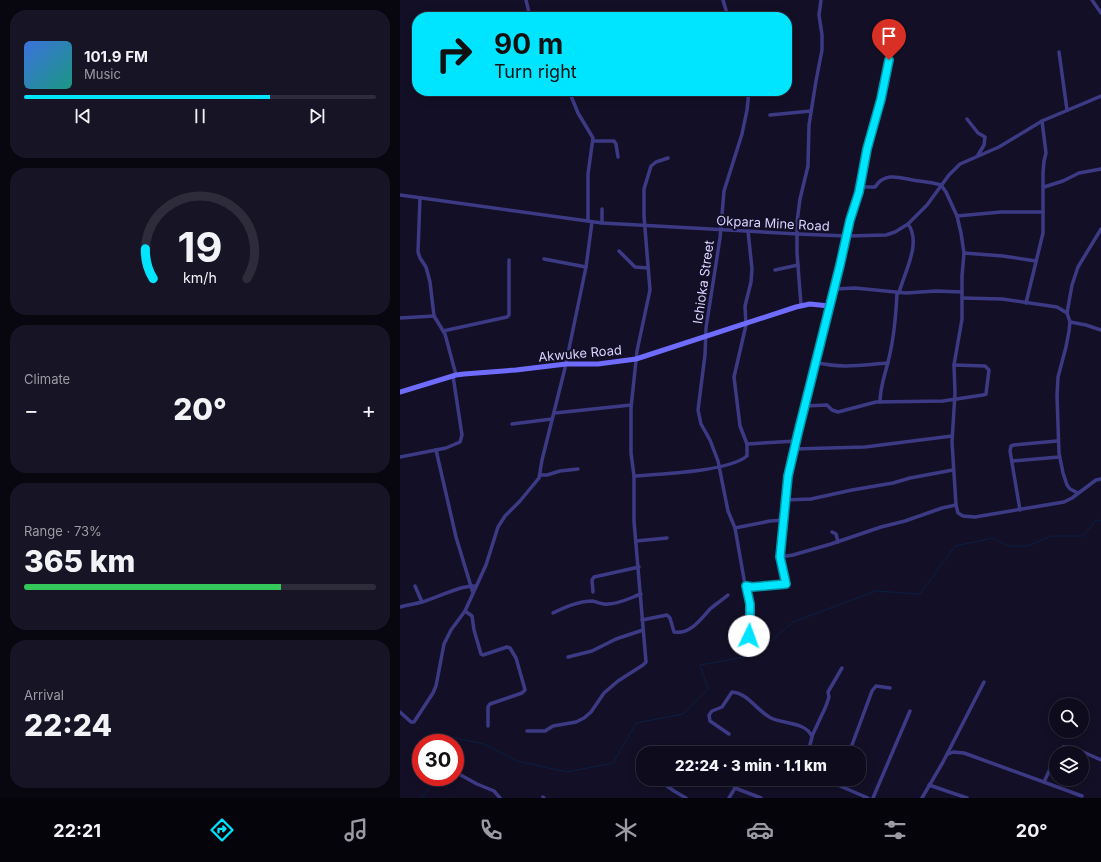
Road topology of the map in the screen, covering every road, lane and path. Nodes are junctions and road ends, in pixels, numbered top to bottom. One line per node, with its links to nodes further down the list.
1 (526, 0): 5 (street)
2 (723, 0): 6 (street)
3 (821, 0): 14 (street)
4 (1092, 0): 7 (street)
5 (529, 12)
6 (727, 12)
7 (1101, 13)
8 (891, 51): 24 (street)
9 (1059, 52): 13 (street)
10 (571, 96): 18 (street)
11 (748, 96): 36 (street, Ichioka Street)
12 (1101, 96): 13 (street, Okpara Mine Road)
13 (1067, 110): 17 (street, Okpara Mine Road)
14 (811, 111): 15 (street); 38 (street)
15 (770, 115)
16 (967, 119): 20 (street)
17 (1042, 121): 20 (street, Okpara Mine Road); 25 (street)
18 (593, 141): 19 (street); 31 (street)
19 (618, 156)
20 (977, 156): 23 (street, Okpara Mine Road)
21 (668, 158): 34 (street)
22 (1101, 169): 25 (street)
23 (941, 186): 24 (street); 30 (street); 33 (street, Okpara Mine Road)
24 (860, 187): 39 (street)
25 (1044, 187): 29 (street)
26 (400, 195): 27 (street, Okpara Mine Road)
27 (420, 198): 31 (street, Okpara Mine Road); 57 (street)
28 (602, 209): 32 (street)
29 (1043, 212): 30 (street); 44 (street)
30 (956, 216): 41 (street)
31 (590, 222): 32 (street, Okpara Mine Road); 46 (street)
32 (602, 223): 34 (street, Okpara Mine Road)
33 (908, 224): 39 (street, Okpara Mine Road); 51 (street)
34 (645, 226): 36 (street, Okpara Mine Road); 47 (street)
35 (1101, 229): 56 (street)
36 (721, 230): 37 (street, Okpara Mine Road); 63 (street, Ichioka Street)
37 (748, 231): 38 (street, Okpara Mine Road); 60 (street)
38 (798, 234): 39 (street, Okpara Mine Road); 45 (street)
39 (847, 236): 49 (street)
40 (619, 251): 47 (street)
41 (964, 253): 44 (street); 50 (street)
42 (544, 259): 46 (street)
43 (509, 260): 62 (street)
44 (1036, 261): 53 (street)
45 (798, 265): 48 (street); 54 (street)
46 (586, 267): 67 (street)
47 (648, 268): 64 (street)
48 (775, 270)
49 (834, 289): 51 (street); 55 (street)
50 (962, 292): 51 (street); 52 (street)
51 (898, 293): 66 (street)
52 (962, 298): 53 (street); 68 (street)
53 (1026, 303): 56 (street)
54 (801, 306): 55 (main road, Akwuke Road); 60 (main road, Akwuke Road)
55 (829, 306): 65 (street)
56 (1068, 313): 59 (street)
57 (434, 316): 58 (street); 62 (street)
58 (400, 318)
59 (1070, 322): 61 (street); 80 (street)
60 (746, 323): 63 (main road, Akwuke Road); 81 (street)
61 (1101, 330)
62 (444, 331): 69 (street)
63 (705, 337): 64 (main road, Akwuke Road); 87 (street, Ichioka Street)
64 (636, 359): 67 (main road, Akwuke Road); 73 (street)
65 (815, 362): 66 (street); 74 (street)
66 (888, 362): 72 (street)
67 (566, 364): 69 (main road, Akwuke Road); 75 (street)
68 (954, 365): 71 (street); 71 (street)
69 (455, 375): 70 (main road, Akwuke Road); 83 (street)
70 (400, 392)
71 (955, 398): 72 (street); 78 (street)
72 (880, 402): 74 (street)
73 (631, 405): 75 (street); 91 (street)
74 (805, 406): 79 (street)
75 (555, 413): 76 (street)
76 (552, 419): 77 (street); 90 (street)
77 (512, 424)
78 (952, 436): 82 (street); 89 (street)
79 (796, 441): 81 (street); 82 (street)
80 (1057, 441): 85 (street); 86 (street)
81 (747, 444): 87 (street)
82 (794, 449): 94 (street)
83 (436, 450): 84 (street); 106 (street)
84 (400, 457)
85 (1059, 457): 86 (street); 93 (street)
86 (1012, 461): 96 (street)
87 (719, 467): 91 (street); 98 (street, Ichioka Street)
88 (578, 469): 90 (street)
89 (953, 470): 94 (street); 95 (street)
90 (540, 475): 107 (street)
91 (634, 476): 101 (street)
92 (1101, 479): 93 (street)
93 (1078, 493): 96 (street)
94 (786, 500): 97 (street)
95 (956, 505): 96 (street); 102 (street)
96 (1020, 510)
97 (784, 520): 98 (street); 103 (street)
98 (735, 528): 108 (street, Ichioka Street)
99 (832, 532): 102 (street)
100 (668, 538): 101 (street)
101 (636, 541): 104 (street)
102 (838, 542): 103 (street)
103 (780, 557): 108 (street)
104 (639, 567): 110 (street); 111 (street)
105 (415, 586): 113 (street)
106 (470, 586): 107 (street); 109 (street); 113 (street)
107 (476, 586): 109 (street)
108 (746, 586): 119 (street, Ichioka Street)
109 (473, 592): 115 (street)
110 (593, 592)
111 (641, 594): 116 (street); 117 (street)
112 (728, 595): 117 (street)
113 (422, 602): 114 (street)
114 (400, 607)
115 (465, 611): 125 (street); 126 (street)
116 (553, 613)
117 (642, 620): 118 (street)
118 (643, 630): 120 (street); 127 (street)
119 (748, 644)
120 (568, 657)
121 (842, 668): 129 (street)
122 (984, 682): 132 (street)
123 (890, 688): 131 (street)
124 (910, 711): 148 (street)
125 (400, 712)
126 (488, 726)
127 (528, 730)
128 (728, 734): 129 (street)
129 (812, 736): 130 (street)
130 (811, 746)
131 (852, 746)
132 (948, 754): 137 (street); 138 (street)
133 (1089, 755): 134 (street)
134 (1101, 760)
135 (1049, 771): 137 (street)
136 (464, 776): 143 (street)
137 (1044, 782): 142 (street)
138 (929, 785): 149 (street); 150 (street)
139 (667, 786): 144 (street)
140 (842, 786): 147 (street)
141 (735, 788): 145 (street); 146 (street)
142 (1082, 796)
143 (500, 798)
144 (686, 798)
145 (729, 798)
146 (761, 798)
147 (868, 798)
148 (873, 798)
149 (922, 798)
150 (967, 798)

